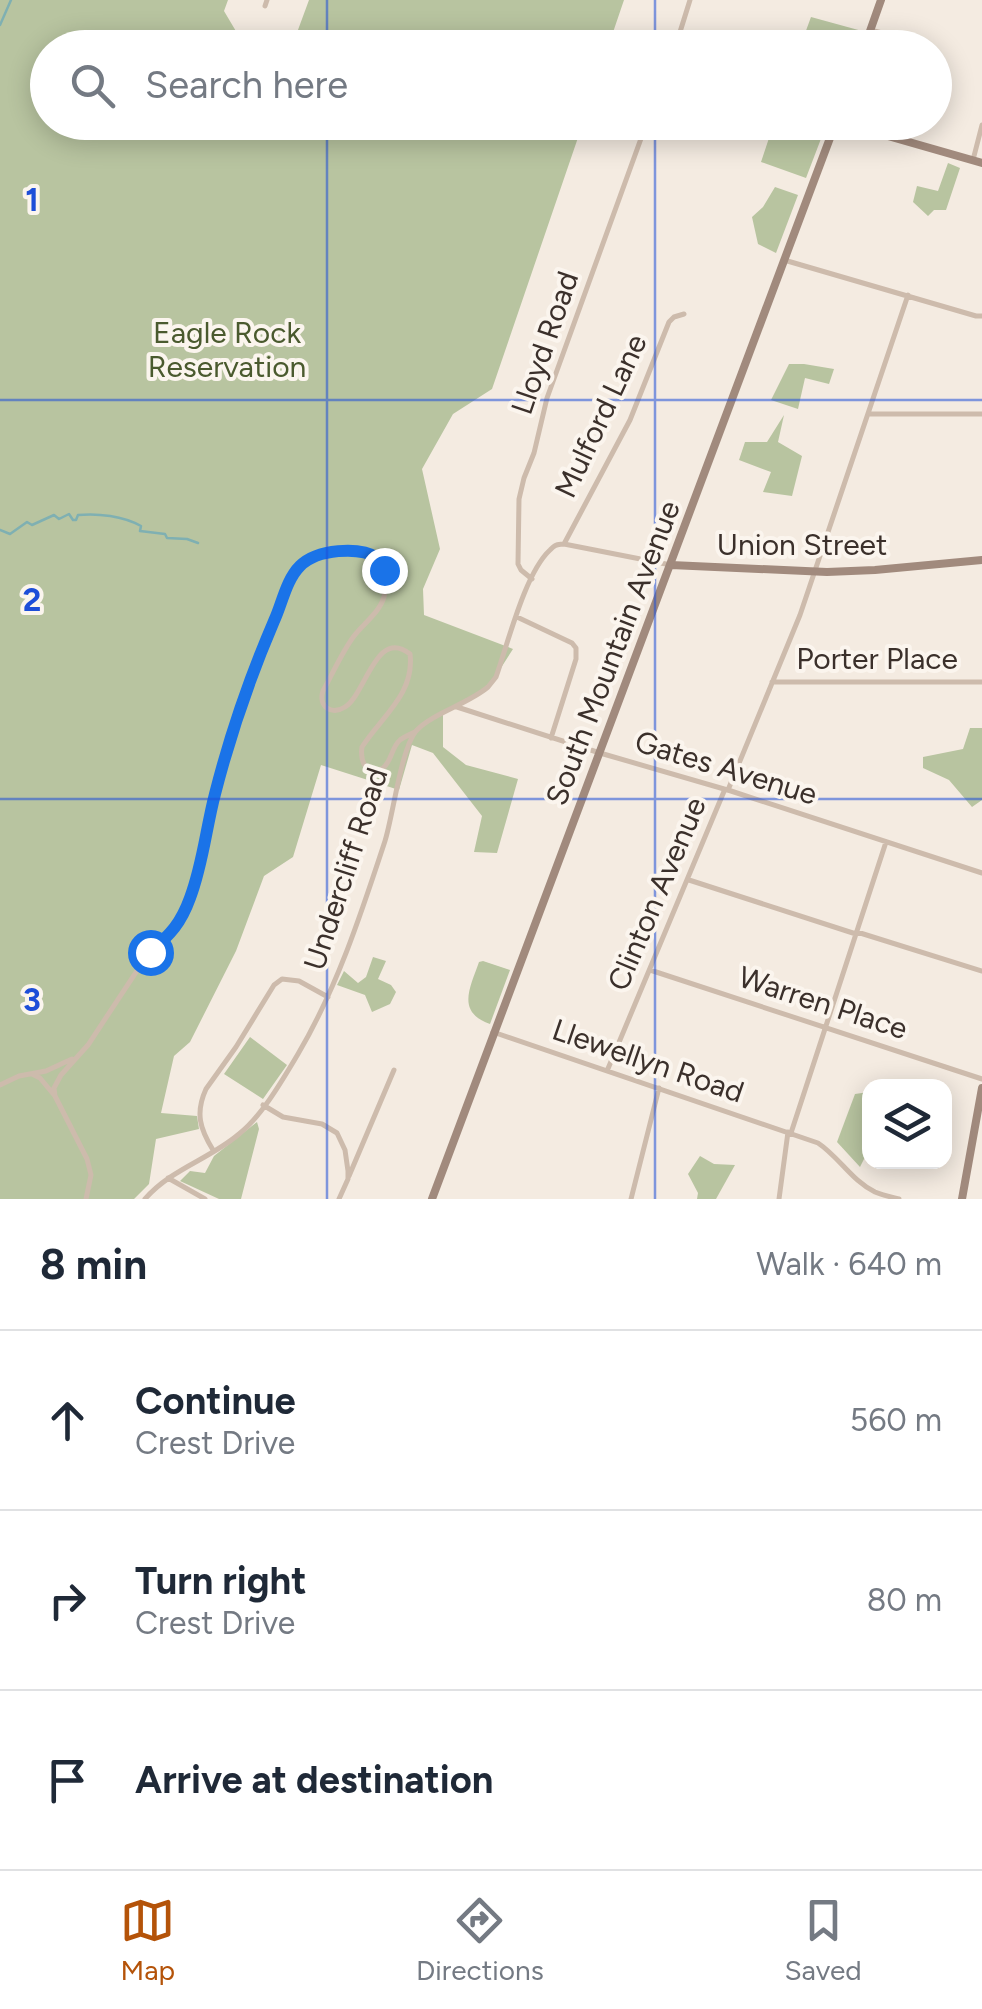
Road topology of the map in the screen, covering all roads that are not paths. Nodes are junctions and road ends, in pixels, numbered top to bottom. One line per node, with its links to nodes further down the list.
1 (690, 0): 3 (street)
2 (882, 0): 4 (street)
3 (680, 30)
4 (870, 30)
5 (982, 125): 9 (street)
6 (640, 140): 20 (street, Lloyd Road)
7 (830, 140): 10 (street, South Mountain Avenue)
8 (900, 140): 9 (street)
9 (978, 162)
10 (784, 260): 11 (street); 18 (street, South Mountain Avenue)
11 (908, 296): 13 (street); 14 (street, Clinton Avenue)
12 (684, 314): 16 (street, Mulford Lane)
13 (982, 316)
14 (869, 414): 15 (street); 19 (street, Clinton Avenue)
15 (982, 414)
16 (564, 544): 18 (street, Union Street); 20 (street)
17 (982, 560): 19 (street, Union Street)
18 (670, 565): 19 (street, Union Street); 27 (street, South Mountain Avenue)
19 (815, 572): 22 (street, Clinton Avenue)
20 (532, 579): 21 (street)
21 (517, 617): 24 (street); 26 (street)
22 (772, 682): 23 (street, Porter Place); 28 (street, Clinton Avenue)
23 (982, 682)
24 (457, 707): 25 (street); 26 (street, Gates Avenue)
25 (415, 732): 35 (street, Undercliff Road); 38 (street)
26 (550, 738): 27 (street, Gates Avenue)
27 (600, 753): 28 (street, Gates Avenue); 37 (street, South Mountain Avenue)
28 (727, 790): 29 (street, Gates Avenue); 31 (street, Clinton Avenue)
29 (886, 842): 30 (street, Gates Avenue); 32 (street)
30 (982, 873)
31 (688, 880): 32 (street); 33 (street, Clinton Avenue)
32 (856, 933): 34 (street); 36 (street)
33 (650, 970): 36 (street, Warren Place); 40 (street, Clinton Avenue)
34 (982, 972)
35 (328, 996): 47 (street, Undercliff Road); 49 (street)
36 (826, 1027): 42 (street, Warren Place); 48 (street)
37 (494, 1032): 40 (street, Llewellyn Road); 56 (street, South Mountain Avenue)
38 (75, 1058): 41 (street); 46 (street)
39 (394, 1070): 51 (street)
40 (607, 1071): 44 (street, Llewellyn Road)
41 (32, 1074): 43 (street); 46 (street)
42 (982, 1078)
43 (0, 1085)
44 (660, 1088): 48 (street, Llewellyn Road); 57 (street)
45 (982, 1088): 60 (street)
46 (54, 1096): 52 (street)
47 (264, 1105): 49 (street, Undercliff Road); 51 (street)
48 (790, 1132): 58 (street); 59 (street, Llewellyn Road)
49 (213, 1150): 50 (street, Undercliff Road)
50 (168, 1178): 53 (street, Undercliff Road); 54 (street)
51 (348, 1179): 55 (street)
52 (86, 1199)
53 (145, 1199)
54 (205, 1199)
55 (339, 1199)
56 (432, 1199)
57 (631, 1199)
58 (778, 1199)
59 (899, 1199)
60 (962, 1199)

